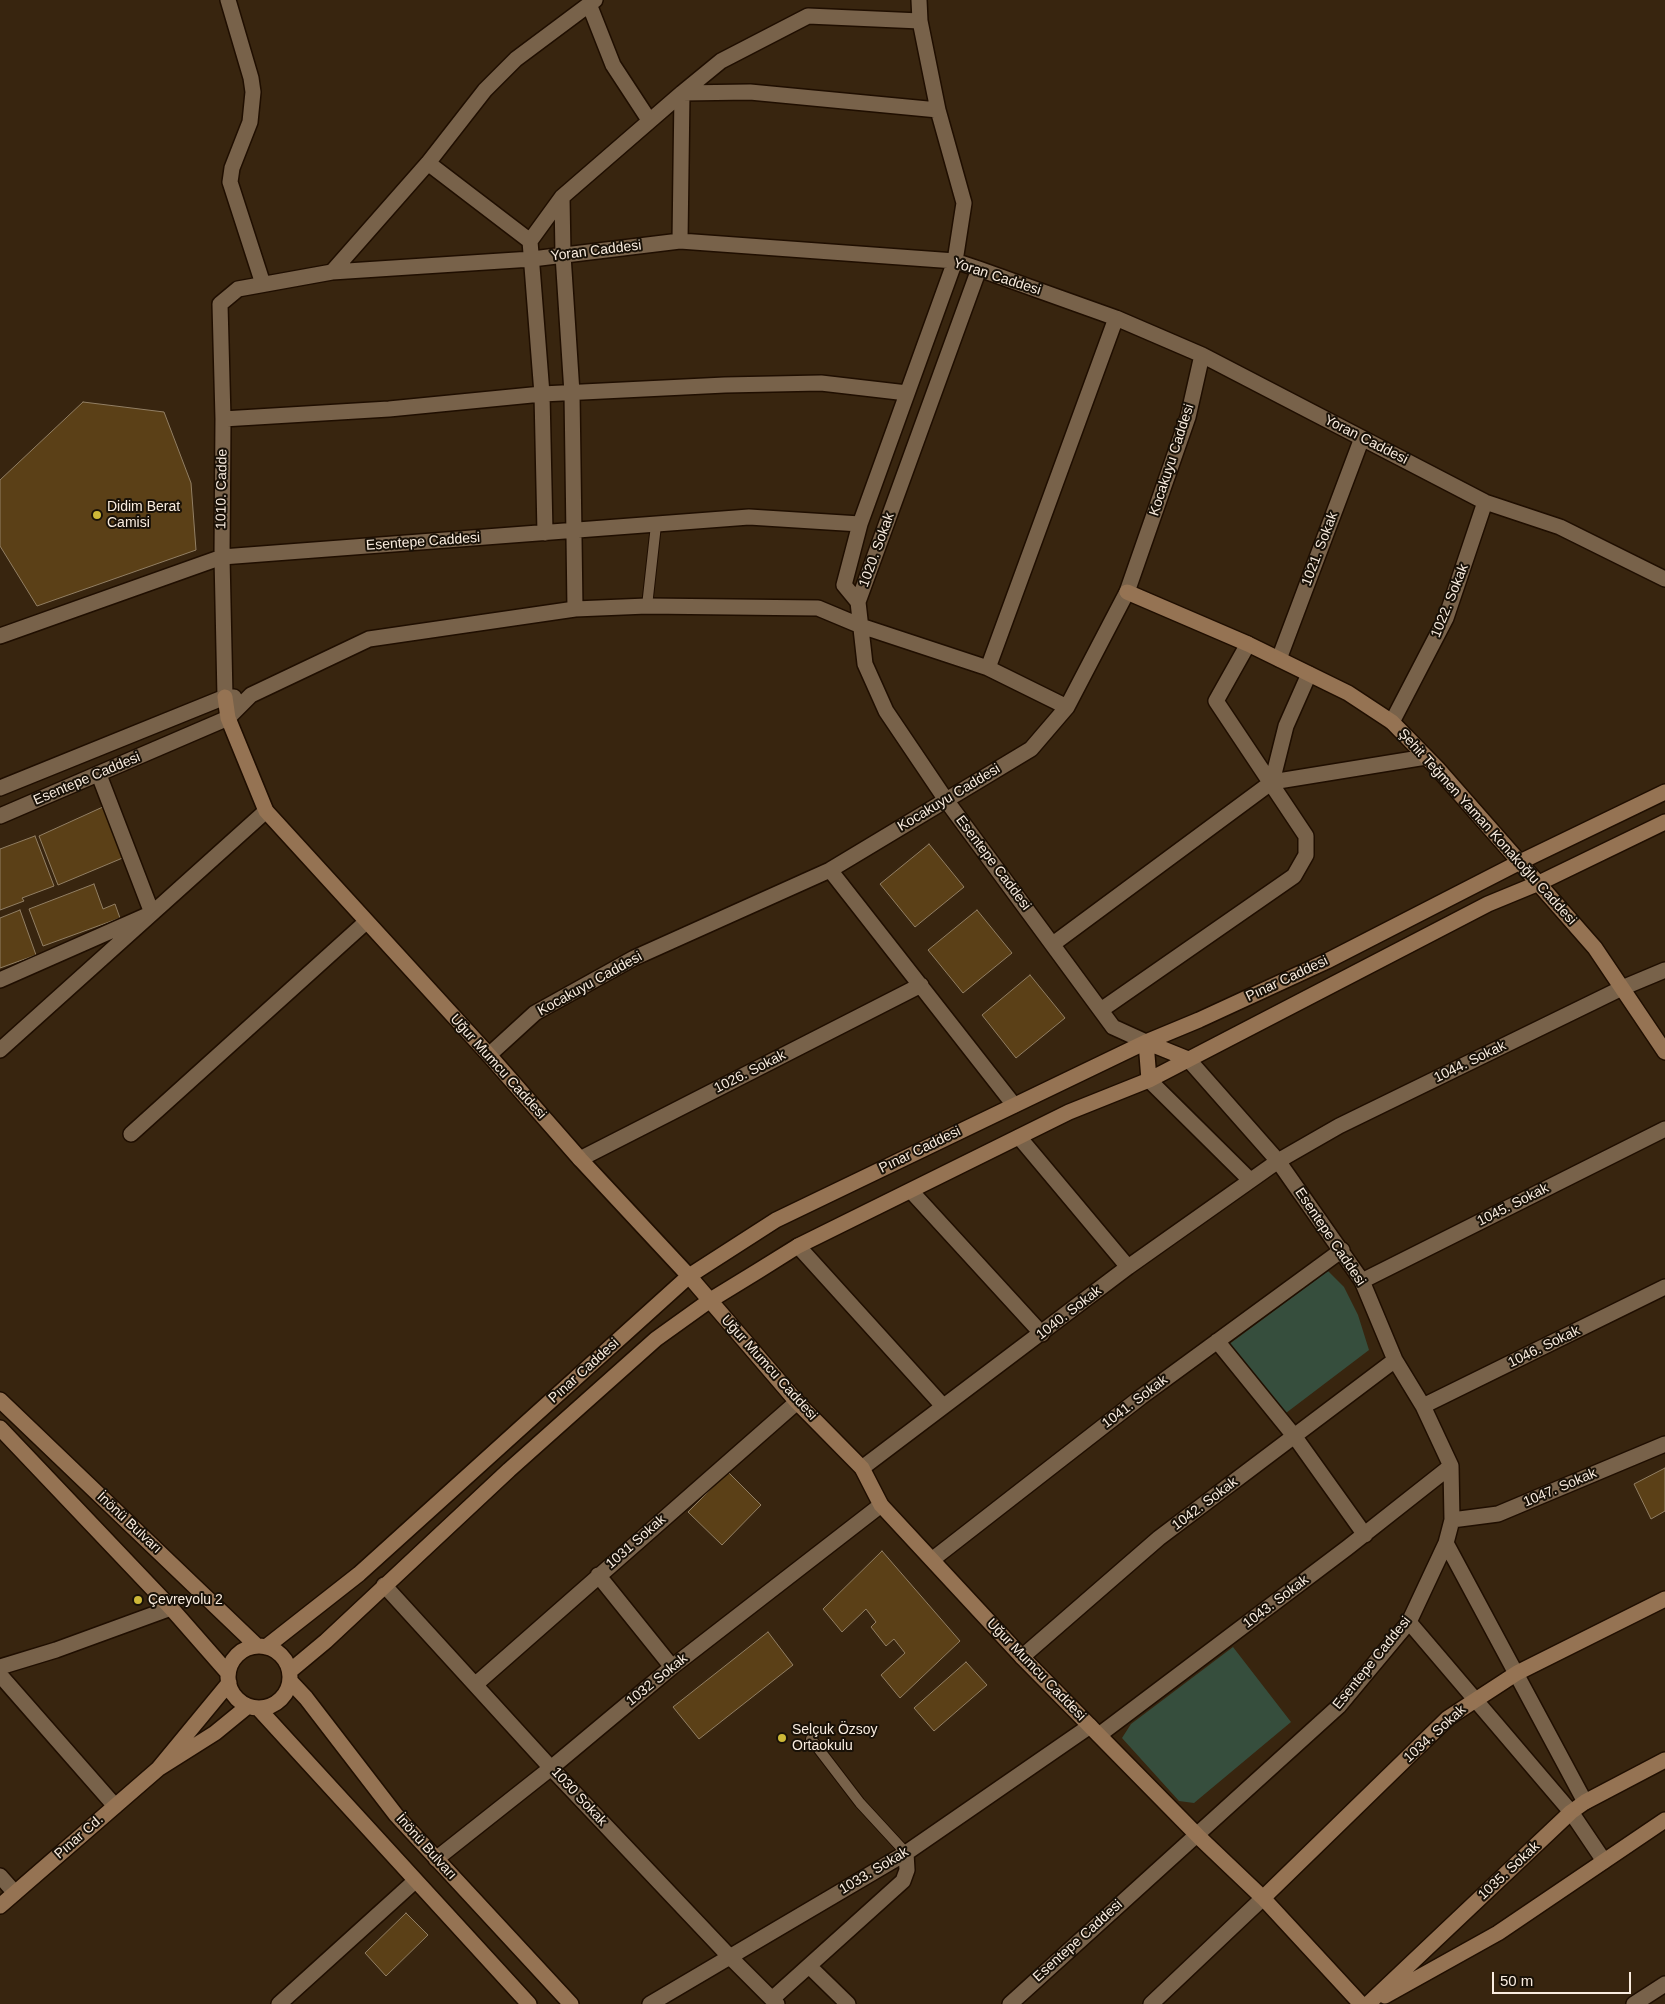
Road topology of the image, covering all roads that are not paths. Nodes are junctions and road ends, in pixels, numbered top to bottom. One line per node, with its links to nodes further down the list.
1 (228, 0): 17 (street)
2 (919, 0): 4 (street, 1020. Sokak)
3 (592, 2): 7 (street); 8 (street)
4 (920, 20): 5 (street); 6 (street, 1020. Sokak)
5 (682, 93): 6 (street); 7 (street); 11 (street)
6 (938, 110): 14 (street, 1020. Sokak)
7 (649, 120): 9 (street)
8 (428, 163): 10 (street); 16 (street)
9 (562, 197): 10 (street); 12 (street)
10 (530, 241): 13 (street)
11 (680, 241): 12 (street, Yoran Caddesi); 14 (street, Yoran Caddesi)
12 (563, 255): 13 (street, Yoran Caddesi); 21 (street)
13 (532, 259): 16 (street, Yoran Caddesi); 23 (street)
14 (955, 261): 15 (street, Yoran Caddesi); 22 (street, 1020. Sokak)
15 (980, 269): 19 (street, Yoran Caddesi); 34 (street, 1020. Sokak)
16 (332, 272): 17 (street, Yoran Caddesi)
17 (263, 284): 18 (street, Yoran Caddesi)
18 (238, 289): 24 (street, 1010. Cadde)
19 (1116, 318): 20 (street, Yoran Caddesi); 41 (street)
20 (1202, 355): 25 (street, Yoran Caddesi); 33 (street, Kocakuyu Caddesi)
21 (572, 393): 22 (street); 23 (street); 29 (street)
22 (907, 393): 28 (street, 1020. Sokak)
23 (542, 394): 24 (street); 30 (street)
24 (223, 419): 31 (street, 1010. Cadde)
25 (1362, 438): 26 (street, Yoran Caddesi); 40 (street, 1021. Sokak)
26 (1486, 502): 32 (street, Yoran Caddesi); 47 (street, 1022. Sokak)
27 (656, 524): 28 (street, Esentepe Caddesi); 29 (street, Esentepe Caddesi); 35 (lane)
28 (860, 524): 34 (street, 1020. Sokak)
29 (574, 531): 30 (street, Esentepe Caddesi); 36 (street)
30 (545, 533): 31 (street, Esentepe Caddesi)
31 (222, 557): 38 (street, Esentepe Caddesi); 44 (street, 1010. Cadde)
32 (1665, 579)
33 (1127, 592): 39 (main road, Şehit Teğmen Yaman Konakoğlu Caddesi); 45 (street, Kocakuyu Caddesi)
34 (858, 602): 37 (street, Esentepe Caddesi)
35 (646, 606): 36 (street); 37 (street)
36 (575, 609): 43 (street)
37 (861, 626): 41 (street); 53 (street, Esentepe Caddesi)
38 (0, 636)
39 (1248, 644): 40 (main road, Şehit Teğmen Yaman Konakoğlu Caddesi); 50 (street)
40 (1279, 659): 42 (main road, Şehit Teğmen Yaman Konakoğlu Caddesi)
41 (988, 668): 45 (street)
42 (1309, 674): 47 (main road, Şehit Teğmen Yaman Konakoğlu Caddesi); 50 (street)
43 (251, 695): 44 (street, Esentepe Caddesi); 46 (street)
44 (225, 697): 46 (main road, Uğur Mumcu Caddesi); 51 (street, Esentepe Caddesi)
45 (1067, 707): 53 (street, Kocakuyu Caddesi)
46 (228, 718): 49 (street, Esentepe Caddesi); 54 (main road, Uğur Mumcu Caddesi)
47 (1392, 722): 48 (main road, Şehit Teğmen Yaman Konakoğlu Caddesi)
48 (1426, 757): 50 (street); 57 (main road, Şehit Teğmen Yaman Konakoğlu Caddesi)
49 (99, 775): 55 (street, Esentepe Caddesi); 60 (street)
50 (1272, 782): 62 (street); 67 (street)
51 (0, 788)
52 (1665, 792): 57 (main road, Pınar Caddesi)
53 (946, 800): 58 (street, Kocakuyu Caddesi); 62 (street, Esentepe Caddesi)
54 (266, 811): 60 (street); 61 (main road, Uğur Mumcu Caddesi)
55 (0, 816)
56 (1665, 822): 59 (main road, Pınar Caddesi)
57 (1520, 862): 59 (main road, Şehit Teğmen Yaman Konakoğlu Caddesi); 68 (main road, Pınar Caddesi)
58 (830, 870): 65 (street); 71 (street, Kocakuyu Caddesi)
59 (1540, 883): 66 (main road, Şehit Teğmen Yaman Konakoğlu Caddesi); 72 (main road, Pınar Caddesi)
60 (152, 913): 64 (street); 69 (street)
61 (366, 922): 71 (main road, Uğur Mumcu Caddesi); 76 (street)
62 (1053, 944): 67 (street, Esentepe Caddesi)
63 (1665, 970): 66 (street, 1044. Sokak)
64 (0, 980)
65 (921, 985): 74 (street); 78 (street, 1026. Sokak)
66 (1622, 988): 70 (main road, Şehit Teğmen Yaman Konakoğlu Caddesi); 79 (street, 1044. Sokak)
67 (1101, 1010): 68 (street, Esentepe Caddesi)
68 (1146, 1042): 72 (main road); 73 (main road); 74 (main road, Pınar Caddesi)
69 (0, 1050)
70 (1665, 1052)
71 (489, 1055): 78 (main road, Uğur Mumcu Caddesi)
72 (1188, 1059): 73 (main road, Pınar Caddesi); 79 (street, Esentepe Caddesi)
73 (1149, 1080): 77 (main road, Pınar Caddesi); 80 (street)
74 (1014, 1105): 85 (main road, Pınar Caddesi)
75 (1665, 1129): 86 (street, 1045. Sokak)
76 (131, 1134)
77 (1019, 1137): 81 (main road, Pınar Caddesi); 84 (street)
78 (580, 1159): 85 (main road, Uğur Mumcu Caddesi)
79 (1278, 1161): 80 (street, 1040. Sokak); 83 (street, Esentepe Caddesi)
80 (1250, 1180): 84 (street, 1040. Sokak)
81 (911, 1191): 82 (main road, Pınar Caddesi); 89 (street)
82 (798, 1246): 88 (main road, Pınar Caddesi); 94 (street)
83 (1342, 1250): 86 (street, Esentepe Caddesi); 90 (street, 1041. Sokak)
84 (1128, 1267): 89 (street, 1040. Sokak)
85 (689, 1276): 88 (main road, Uğur Mumcu Caddesi); 111 (main road, Pınar Caddesi)
86 (1362, 1281): 91 (street, Esentepe Caddesi)
87 (1665, 1287): 95 (street, 1046. Sokak)
88 (709, 1301): 93 (main road, Uğur Mumcu Caddesi); 107 (main road, Pınar Caddesi)
89 (1042, 1334): 94 (street, 1040. Sokak)
90 (1217, 1341): 97 (street); 105 (street, 1041. Sokak)
91 (1395, 1360): 95 (street, Esentepe Caddesi); 97 (street, 1042. Sokak)
92 (0, 1400): 111 (main road, İnönü Bulvarı)
93 (797, 1402): 100 (main road, Uğur Mumcu Caddesi); 106 (street, 1031 Sokak)
94 (943, 1406): 100 (street, 1040. Sokak)
95 (1422, 1406): 99 (street, Esentepe Caddesi)
96 (3, 1435): 109 (main road, İnönü Bulvarı)
97 (1295, 1437): 103 (street); 112 (street, 1042. Sokak)
98 (1665, 1444): 102 (street, 1047. Sokak)
99 (1451, 1466): 102 (street, Esentepe Caddesi); 103 (street, 1043. Sokak)
100 (862, 1468): 101 (main road, Uğur Mumcu Caddesi)
101 (881, 1505): 105 (main road, Uğur Mumcu Caddesi); 114 (street, 1032 Sokak)
102 (1452, 1520): 104 (street, Esentepe Caddesi)
103 (1365, 1535): 122 (street, 1043. Sokak)
104 (1446, 1543): 110 (street, Esentepe Caddesi); 115 (street)
105 (933, 1559): 112 (main road, Uğur Mumcu Caddesi)
106 (598, 1575): 114 (street); 119 (street, 1031 Sokak)
107 (384, 1585): 117 (main road, Pınar Caddesi); 119 (street, 1030 Sokak)
108 (1665, 1599): 115 (main road, 1034. Sokak)
109 (171, 1608): 113 (street); 118 (main road, İnönü Bulvarı)
110 (1409, 1622): 120 (street); 131 (street, Esentepe Caddesi)
111 (261, 1646): 117 (main road); 118 (main road)
112 (1022, 1656): 122 (main road, Uğur Mumcu Caddesi)
113 (0, 1667)
114 (672, 1667): 125 (street, 1032 Sokak)
115 (1517, 1673): 120 (main road, 1034. Sokak); 127 (street)
116 (0, 1675): 128 (street)
117 (290, 1676): 121 (main road); 133 (main road, İnönü Bulvarı)
118 (228, 1678): 121 (main road); 126 (main road)
119 (476, 1684): 125 (street, 1030 Sokak)
120 (1476, 1699): 129 (street); 138 (main road, 1034. Sokak)
121 (253, 1707): 126 (main road); 136 (main road)
122 (1095, 1731): 131 (main road, Uğur Mumcu Caddesi); 132 (street, 1033. Sokak)
123 (811, 1739): 132 (lane)
124 (1665, 1760): 127 (main road, 1035. Sokak)
125 (551, 1768): 133 (street, 1032 Sokak); 140 (street, 1030 Sokak)
126 (158, 1769): 128 (main road, Pınar Cd.)
127 (1585, 1802): 129 (main road, 1035. Sokak)
128 (115, 1806): 137 (main road, Pınar Cd.)
129 (1571, 1812): 134 (street); 152 (main road, 1035. Sokak)
130 (1665, 1820): 134 (main road, 1035. Sokak)
131 (1196, 1834): 138 (main road, Uğur Mumcu Caddesi); 149 (street, Esentepe Caddesi)
132 (906, 1853): 140 (street, 1033. Sokak); 141 (street)
133 (436, 1859): 146 (main road, İnönü Bulvarı)
134 (1604, 1861): 152 (main road, 1035. Sokak)
135 (0, 1876): 137 (street)
136 (415, 1881): 144 (street); 145 (main road)
137 (15, 1893): 139 (main road, Pınar Cd.)
138 (1263, 1898): 150 (street); 151 (main road, Uğur Mumcu Caddesi)
139 (0, 1906)
140 (729, 1956): 143 (street, 1030 Sokak); 147 (street, 1033. Sokak)
141 (809, 1966): 143 (street); 148 (street)
142 (1665, 1984): 153 (street)
143 (775, 2002)
144 (280, 2004)
145 (530, 2004)
146 (571, 2004)
147 (650, 2004)
148 (848, 2004)
149 (1010, 2004)
150 (1151, 2004)
151 (1362, 2004)
152 (1369, 2004)
153 (1634, 2004)

